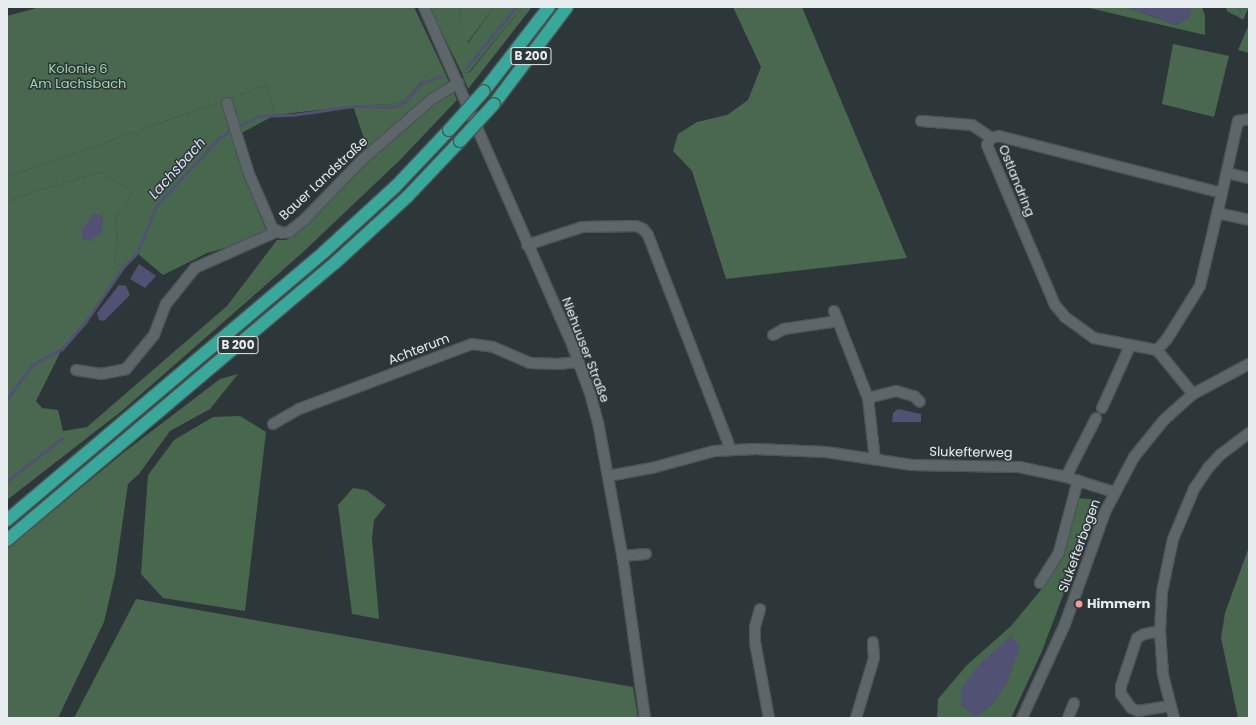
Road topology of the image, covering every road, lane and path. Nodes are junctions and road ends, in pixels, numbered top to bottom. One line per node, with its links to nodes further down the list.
1 (424, 7): 4 (street)
2 (549, 7): 37 (highway, B 200, bridge)
3 (567, 7): 38 (highway, B 200, bridge)
4 (458, 83): 14 (street, Bauer Landstraße); 15 (street, Niehuuser Straße)
5 (227, 103): 14 (street, Bauer Landstraße)
6 (1249, 119): 9 (street)
7 (921, 121): 8 (street)
8 (991, 138): 11 (street, Ostlandring); 19 (street, Ostlandring)
9 (1227, 173): 10 (street); 11 (street)
10 (1249, 178)
11 (1222, 193): 12 (street)
12 (1217, 213): 13 (street); 20 (street)
13 (1249, 220)
14 (276, 232): 23 (street)
15 (527, 245): 21 (street, Niehuuser Straße); 31 (street)
16 (834, 310): 17 (street)
17 (838, 321): 18 (street); 25 (street)
18 (773, 335)
19 (1130, 346): 20 (street, Ostlandring); 27 (street)
20 (1157, 350): 24 (street)
21 (578, 362): 29 (street, Achterum); 33 (street, Niehuuser Straße)
22 (1249, 364): 24 (street, Slukefterbogen)
23 (76, 370)
24 (1193, 394): 36 (street, Slukefterbogen)
25 (868, 398): 26 (street); 32 (street)
26 (920, 402)
27 (1102, 408)
28 (1096, 418): 34 (street)
29 (273, 424)
30 (1249, 433): 43 (street)
31 (731, 450): 32 (street, Slukefterweg); 33 (street, Slukefterweg)
32 (875, 460): 34 (street, Slukefterweg)
33 (608, 476): 40 (street, Niehuuser Straße)
34 (1066, 477): 35 (street, Slukefterweg)
35 (1078, 480): 36 (street, Slukefterweg); 41 (street)
36 (1114, 492): 50 (street, Slukefterbogen)
37 (7, 520)
38 (7, 540)
39 (646, 554): 40 (street)
40 (622, 556): 47 (street, Niehuuser Straße)
41 (1040, 583)
42 (760, 609): 48 (street)
43 (1160, 631): 46 (street); 46 (street)
44 (873, 642): 49 (street)
45 (1074, 703): 51 (street)
46 (1171, 706): 52 (street)
47 (645, 718)
48 (769, 718)
49 (856, 718)
50 (1022, 718)
51 (1068, 718)
52 (1174, 718)

